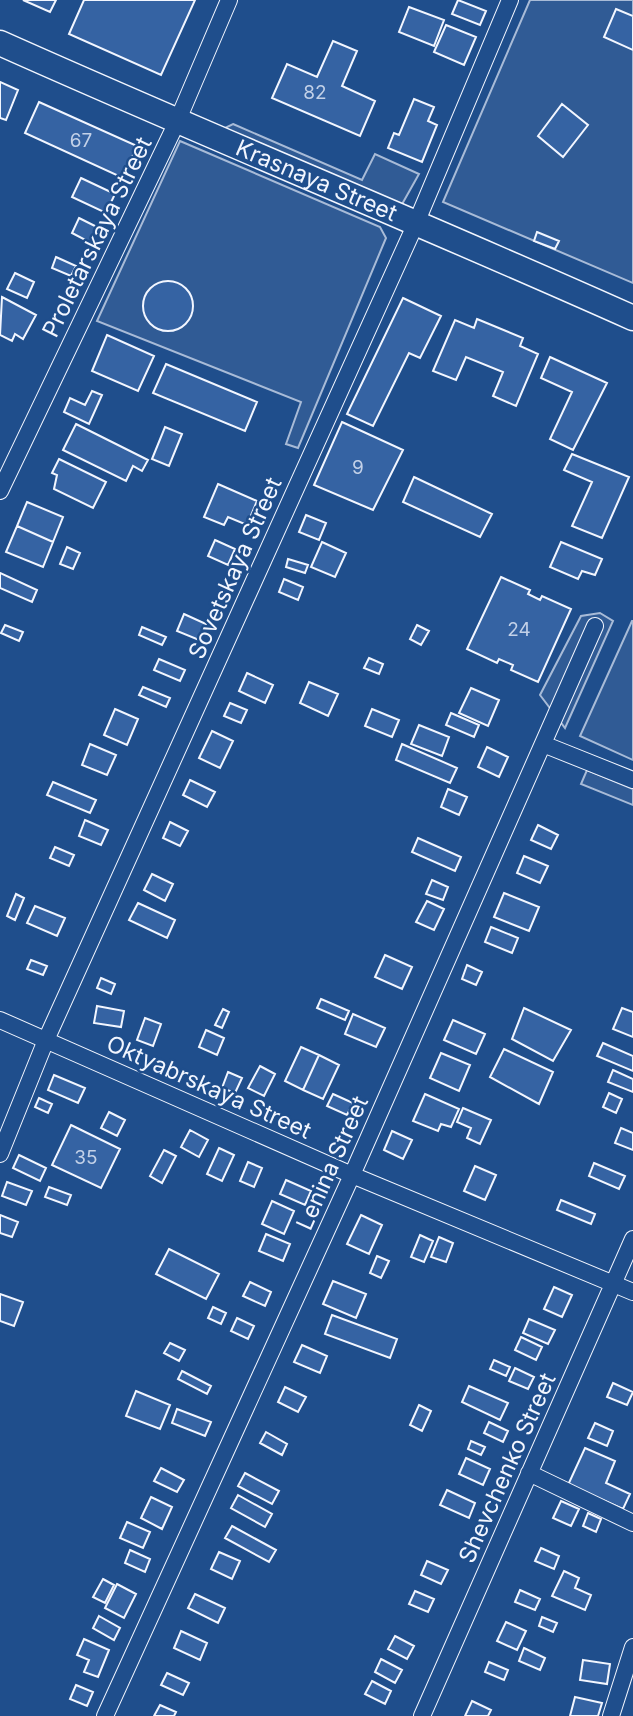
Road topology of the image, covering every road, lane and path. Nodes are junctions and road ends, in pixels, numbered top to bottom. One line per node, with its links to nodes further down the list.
1 (229, 0): 4 (street, Proletarskaya Street)
2 (510, 0): 5 (street, Sovetskaya Street)
3 (0, 43): 4 (main road, Krasnaya Street)
4 (177, 122): 5 (main road, Krasnaya Street); 7 (street, Proletarskaya Street)
5 (416, 221): 6 (main road, Krasnaya Street); 12 (street, Sovetskaya Street)
6 (633, 318)
7 (0, 491)
8 (595, 626): 9 (street, Lenina Street)
9 (543, 744): 10 (street); 14 (street, Lenina Street)
10 (633, 780)
11 (0, 1020): 12 (street, Oktyabrskaya Street)
12 (46, 1041): 13 (street, Sovetskaya Street); 14 (street, Oktyabrskaya Street)
13 (0, 1154)
14 (352, 1175): 16 (street, Oktyabrskaya Street); 21 (street, Lenina Street)
15 (633, 1239): 16 (street, Shevchenko Street)
16 (614, 1283): 17 (street, Oktyabrskaya Street); 18 (street, Shevchenko Street)
17 (633, 1292)
18 (529, 1473): 19 (street); 22 (street, Shevchenko Street)
19 (633, 1523)
20 (633, 1647): 23 (street)
21 (105, 1716)
22 (422, 1716)
23 (611, 1716)

